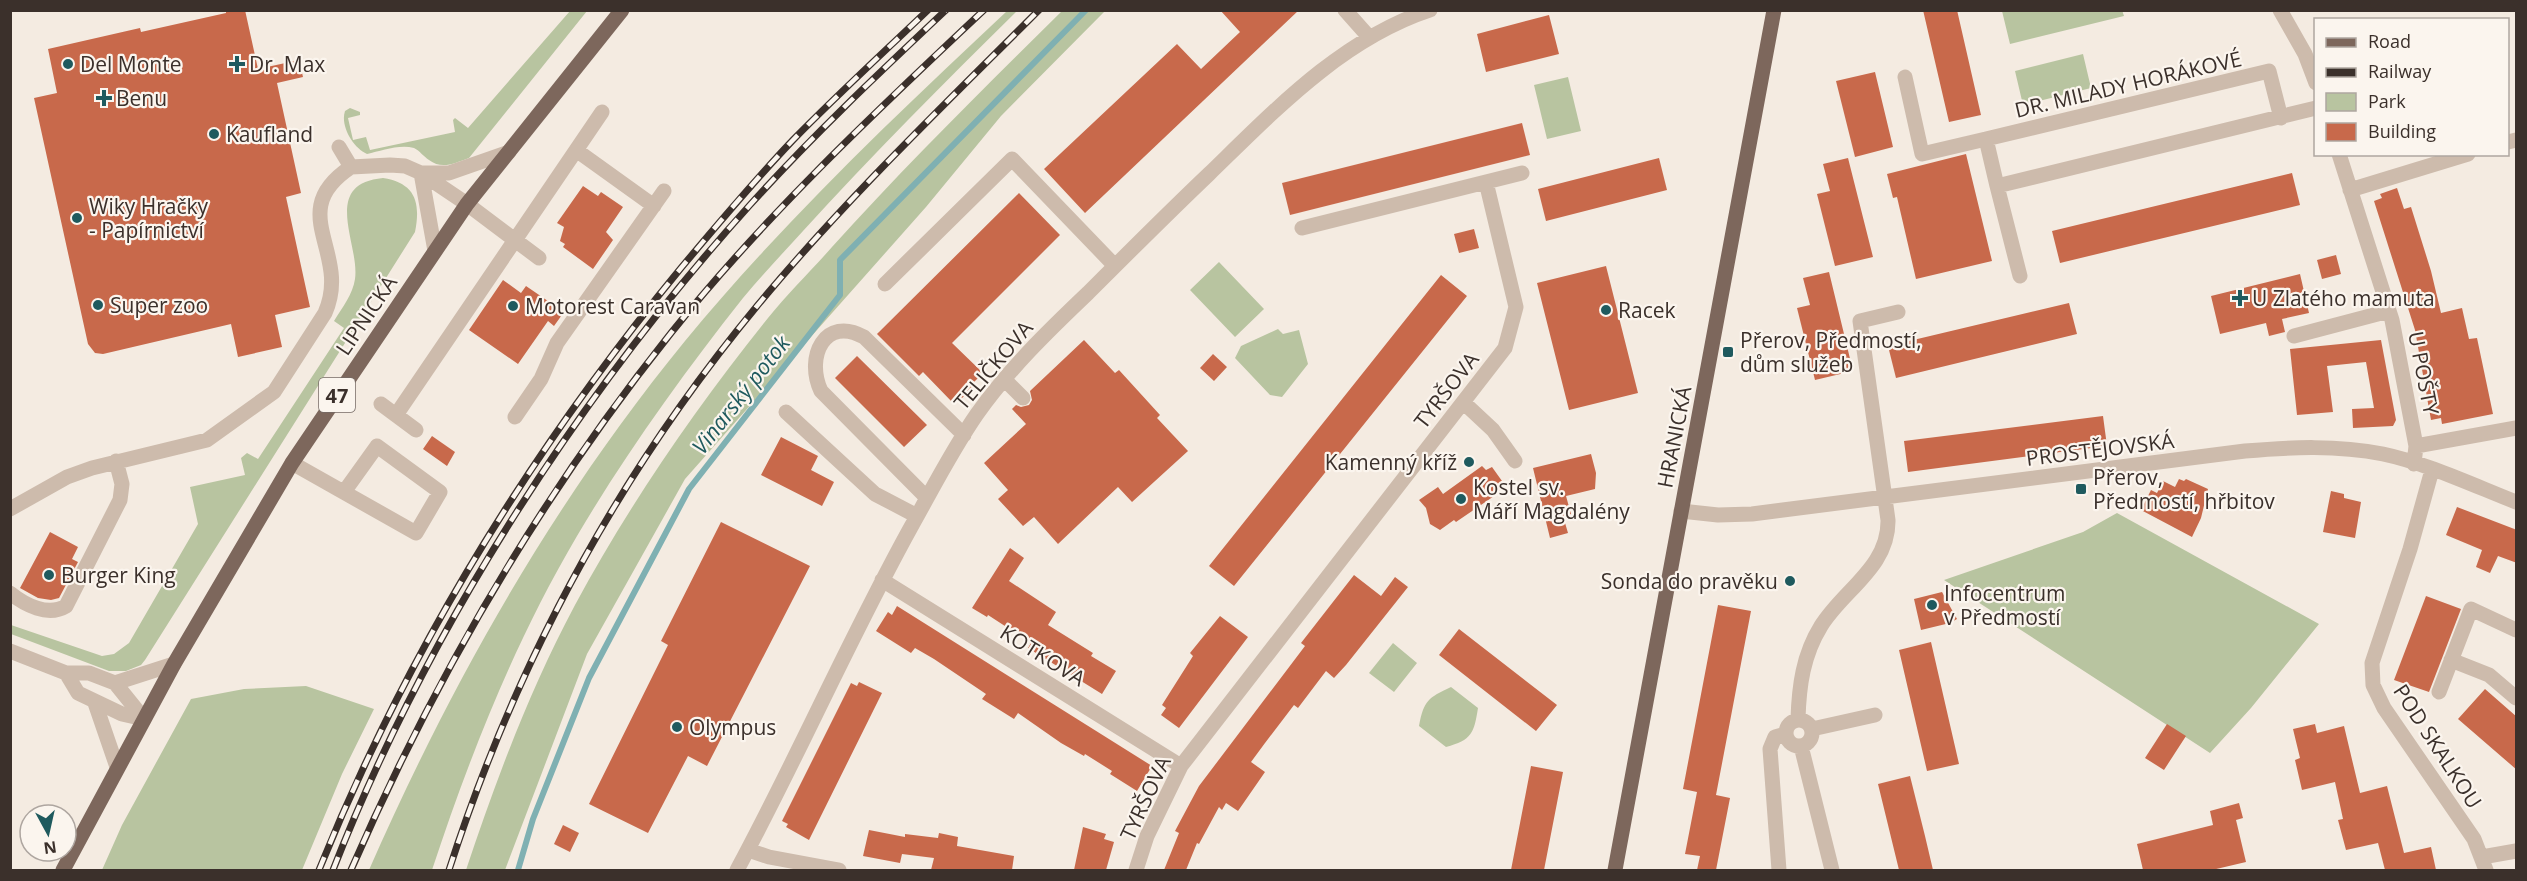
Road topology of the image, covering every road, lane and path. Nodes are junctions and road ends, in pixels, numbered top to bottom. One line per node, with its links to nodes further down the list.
1 (621, 10): 15 (main road, LIPNICKÁ / 47)
2 (1345, 10): 6 (street)
3 (1430, 10): 6 (street, TELIČKOVA)
4 (1774, 10): 60 (main road, HRANICKÁ)
5 (2280, 10): 8 (street)
6 (1369, 37): 31 (street, TELIČKOVA)
7 (1905, 77): 12 (street, DR. MILADY HORÁKOVÉ)
8 (2314, 78)
9 (2314, 109): 11 (street)
10 (602, 112): 14 (street)
11 (2281, 118): 12 (street, DR. MILADY HORÁKOVÉ); 22 (street)
12 (1986, 140): 22 (street)
13 (339, 147): 18 (street)
14 (576, 150): 26 (street); 28 (street)
15 (509, 152): 19 (street); 25 (main road, LIPNICKÁ / 47)
16 (2340, 156): 23 (street, U POŠTY)
17 (2461, 156): 23 (street)
18 (351, 167): 19 (street); 50 (street)
19 (421, 173): 25 (street); 29 (street)
20 (1522, 173): 21 (street)
21 (1486, 182): 27 (street); 41 (street, TYRŠOVA)
22 (1997, 186): 32 (street)
23 (2350, 190): 36 (street, U POŠTY)
24 (664, 191): 26 (street)
25 (468, 204): 28 (street); 29 (main road, LIPNICKÁ / 47)
26 (654, 206): 35 (street)
27 (1302, 228)
28 (513, 240): 30 (street); 44 (street)
29 (435, 251): 52 (main road, LIPNICKÁ / 47)
30 (539, 258)
31 (1115, 266): 33 (street); 39 (street, TELIČKOVA)
32 (2020, 276)
33 (885, 284)
34 (576, 288): 35 (street)
35 (589, 297): 45 (street)
36 (2389, 311): 38 (street); 49 (street, U POŠTY)
37 (1898, 312): 56 (street)
38 (2294, 336)
39 (1004, 379): 40 (street); 48 (street, TELIČKOVA)
40 (1023, 398)
41 (1463, 402): 51 (street); 79 (street, TYRŠOVA)
42 (381, 404): 44 (street)
43 (786, 412): 61 (street)
44 (396, 415): 47 (street)
45 (515, 417)
46 (2517, 428): 49 (street)
47 (416, 430)
48 (964, 435): 57 (street, TELIČKOVA); 57 (street)
49 (2416, 446): 53 (street, U POŠTY)
50 (116, 461): 59 (street); 63 (street)
51 (1515, 461)
52 (292, 463): 55 (street); 67 (main road, LIPNICKÁ / 47)
53 (2414, 464): 54 (street, PROSTĚJOVSKÁ); 56 (street, PROSTĚJOVSKÁ)
54 (2432, 470): 58 (street, PROSTĚJOVSKÁ); 83 (street, POD SKALKOU)
55 (344, 492): 55 (street)
56 (1884, 497): 60 (street, PROSTĚJOVSKÁ); 75 (street)
57 (927, 498): 61 (street, TELIČKOVA)
58 (2517, 501)
59 (10, 509)
60 (1681, 512): 88 (main road, HRANICKÁ)
61 (917, 516): 62 (street, TELIČKOVA)
62 (882, 580): 79 (street, KOTKOVA); 81 (street, TELIČKOVA)
63 (10, 593)
64 (2517, 630): 66 (street)
65 (10, 651): 68 (street)
66 (2451, 660): 70 (street); 71 (street)
67 (174, 663): 69 (street); 74 (main road, 47)
68 (66, 673): 69 (street); 72 (street)
69 (115, 683): 74 (street)
70 (2439, 692)
71 (2517, 698)
72 (95, 702): 74 (street); 80 (street)
73 (1875, 715): 76 (street)
74 (144, 719): 80 (main road, 47)
75 (1798, 719): 76 (street); 77 (street)
76 (1812, 729): 78 (street)
77 (1786, 734): 78 (street); 89 (street)
78 (1801, 746): 90 (street)
79 (1181, 766): 87 (street, TYRŠOVA)
80 (117, 767): 84 (main road, 47)
81 (748, 850): 85 (street, TELIČKOVA); 86 (street)
82 (2517, 851): 83 (street)
83 (2484, 864)
84 (63, 870)
85 (737, 870)
86 (839, 870)
87 (1136, 870)
88 (1615, 870)
89 (1779, 870)
90 (1832, 870)

